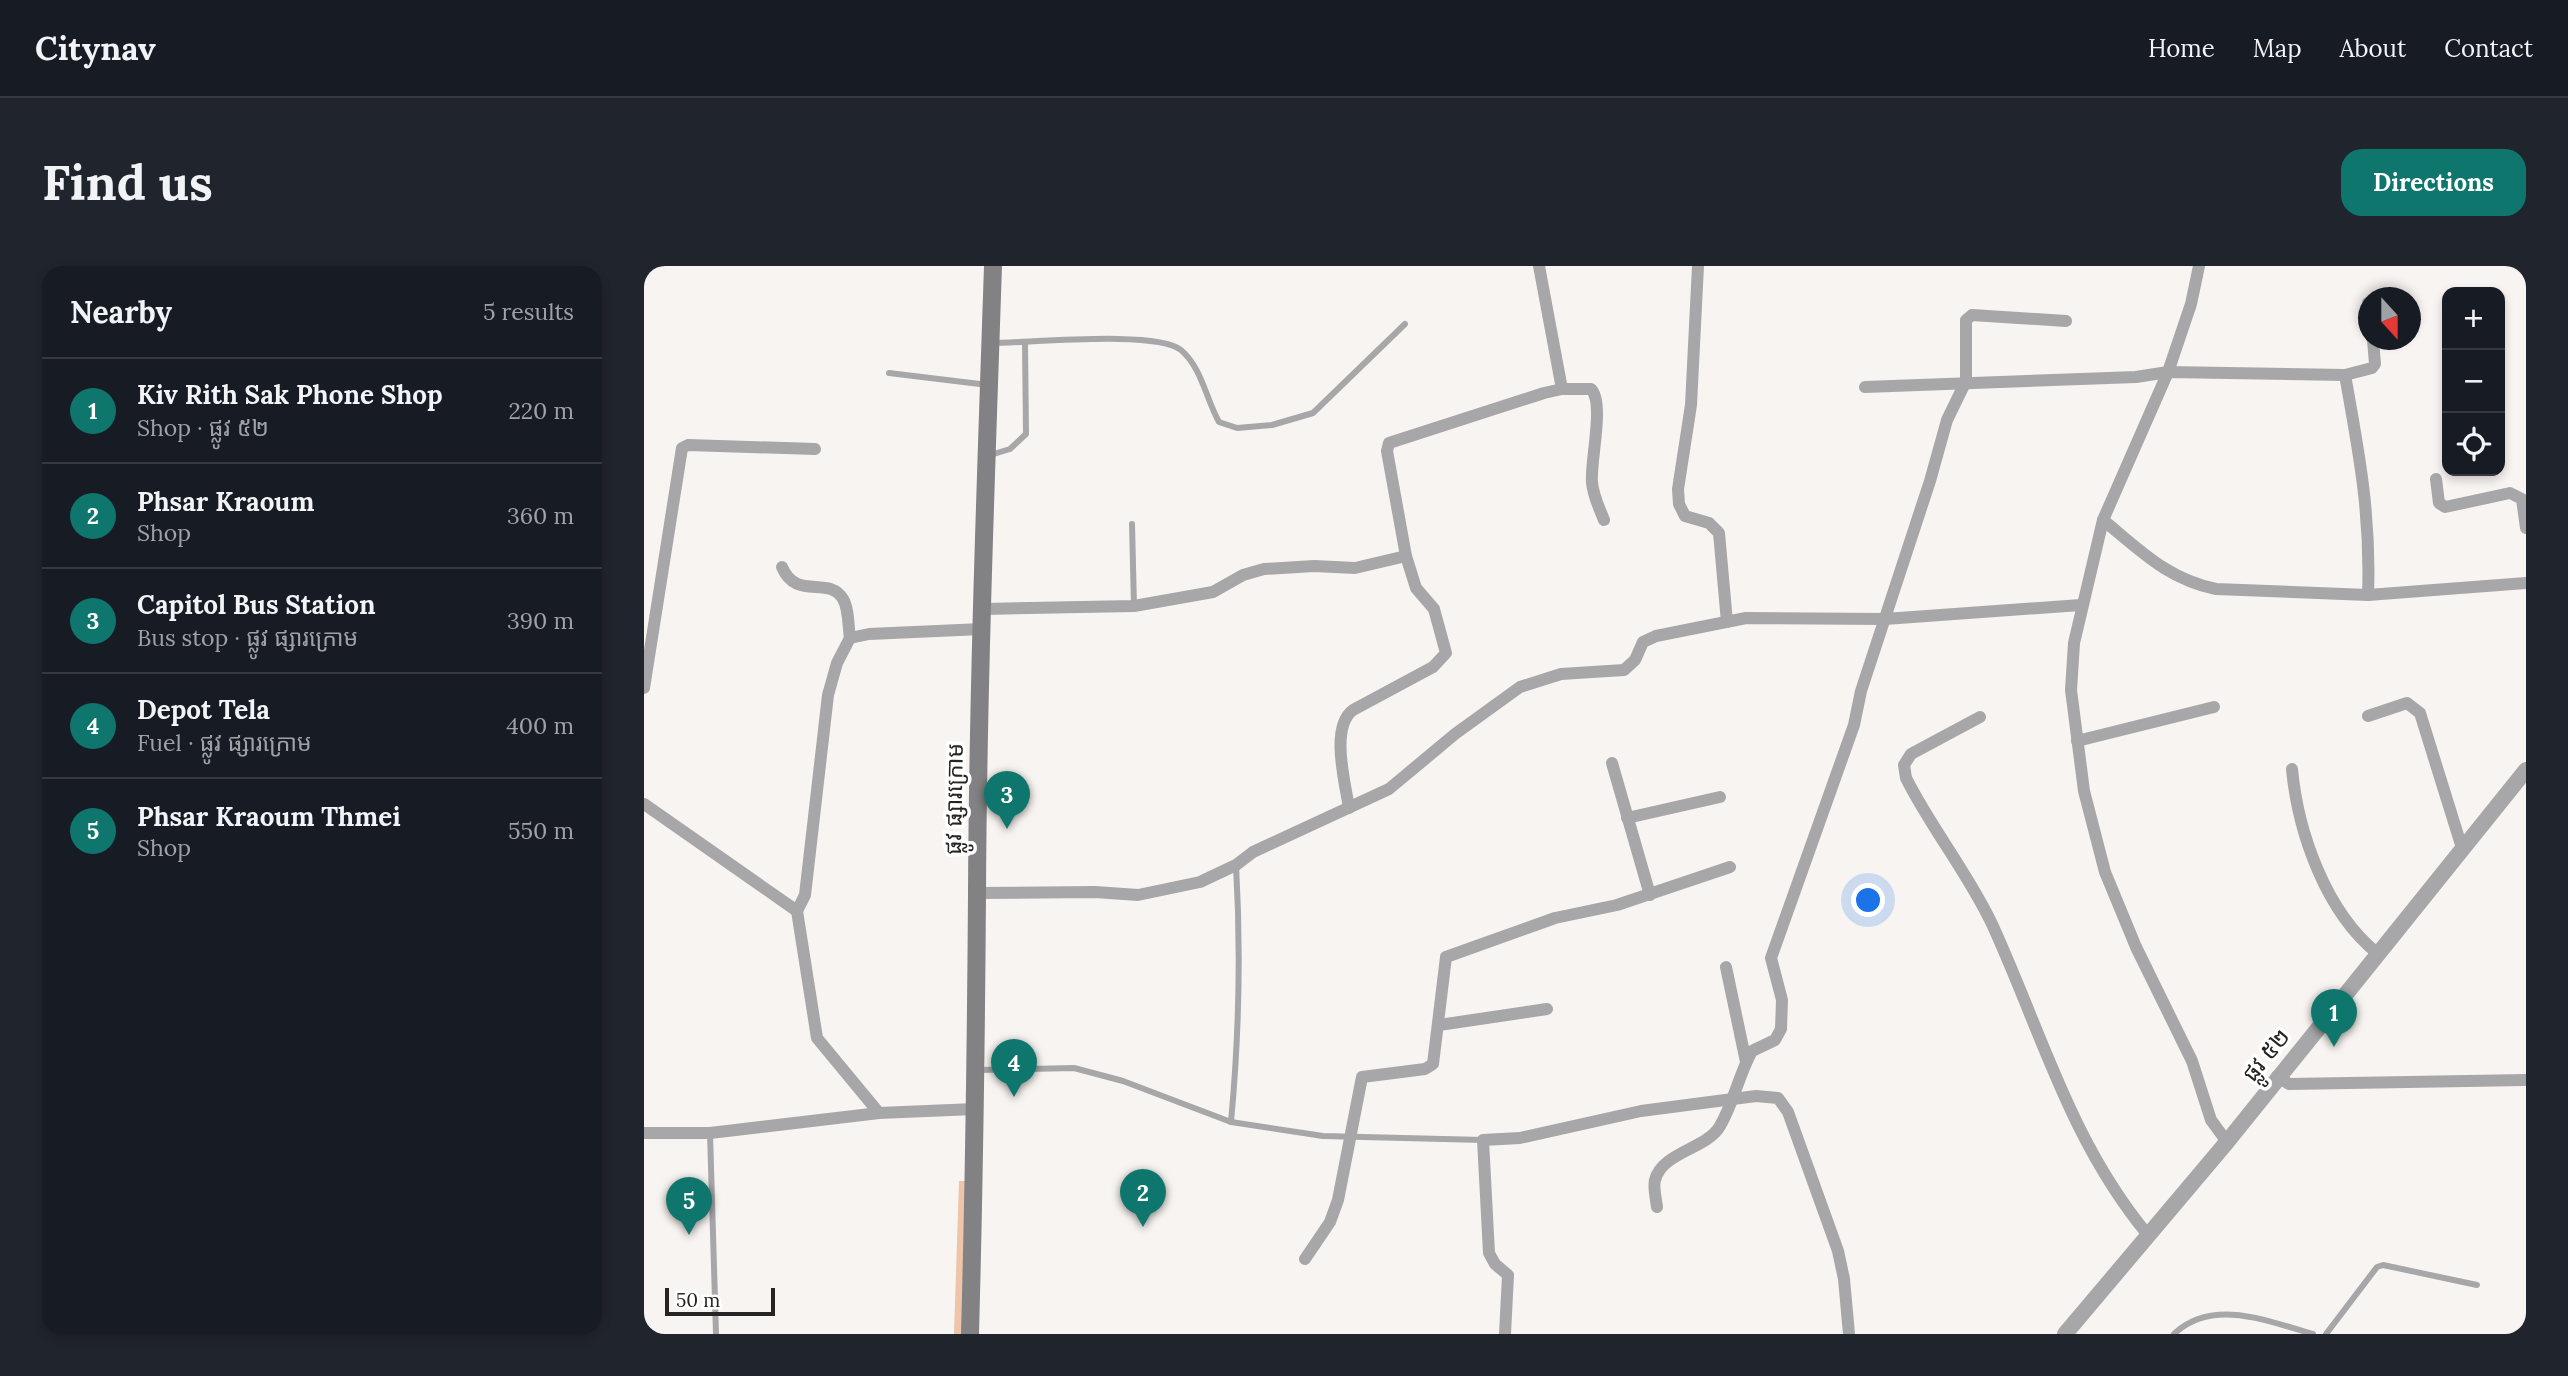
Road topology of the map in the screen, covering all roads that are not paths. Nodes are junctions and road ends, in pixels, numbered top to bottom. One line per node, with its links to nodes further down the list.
1 (993, 266): 7 (main road, ផ្លូវ ផ្សារក្រោម)
2 (1539, 266): 16 (street)
3 (1698, 266): 32 (street)
4 (2199, 266): 10 (street)
5 (2066, 321): 13 (street)
6 (1405, 324): 8 (lane)
7 (990, 343): 8 (lane); 14 (main road, ផ្លូវ ផ្សារក្រោម)
8 (1025, 343): 18 (lane)
9 (2374, 350): 12 (street)
10 (2168, 372): 12 (street); 13 (street); 21 (street)
11 (889, 373): 14 (lane)
12 (2345, 375): 27 (street)
13 (1966, 381): 15 (street); 31 (street)
14 (989, 385): 18 (main road, ផ្លូវ ផ្សារក្រោម)
15 (1865, 387)
16 (1562, 388): 20 (street); 24 (street)
17 (815, 449): 35 (street)
18 (985, 456): 30 (main road, ផ្លូវ ផ្សារក្រោម)
19 (2436, 479): 23 (street)
20 (1604, 520)
21 (2103, 520): 27 (street); 28 (street)
22 (1132, 524): 29 (lane)
23 (2526, 528)
24 (1406, 556): 29 (street); 45 (street)
25 (782, 567): 34 (street)
26 (2526, 583): 27 (street)
27 (2368, 595)
28 (2081, 605): 31 (street); 39 (street)
29 (1134, 606): 30 (street)
30 (983, 609): 33 (main road, ផ្លូវ ផ្សារក្រោម)
31 (1885, 619): 32 (street); 57 (street)
32 (1727, 622): 45 (street)
33 (982, 629): 34 (street); 50 (main road, ផ្លូវ ផ្សារក្រោម)
34 (850, 638): 52 (street)
35 (644, 688)
36 (2214, 707): 39 (street)
37 (2368, 716): 47 (street)
38 (1980, 717): 71 (street)
39 (2077, 741): 69 (street)
40 (1612, 763): 46 (street)
41 (2292, 769): 53 (street)
42 (2526, 770): 47 (street, ផ្លូវ ៥២)
43 (1720, 797): 46 (street)
44 (644, 804): 52 (street)
45 (1349, 808): 48 (street)
46 (1627, 818): 51 (street)
47 (2462, 848): 53 (street, ផ្លូវ ៥២)
48 (1236, 865): 50 (street); 64 (lane)
49 (1730, 867): 51 (street)
50 (977, 893): 58 (main road, ផ្លូវ ផ្សារក្រោម)
51 (1650, 895): 56 (street)
52 (797, 911): 63 (street)
53 (2377, 953): 59 (street, ផ្លូវ ៥២)
54 (1726, 967): 57 (street)
55 (1547, 1009): 56 (street)
56 (1439, 1025): 67 (street)
57 (1746, 1062): 61 (street)
58 (977, 1070): 62 (main road, ផ្លូវ ផ្សារក្រោម); 64 (lane)
59 (2277, 1076): 60 (street); 69 (street, ផ្លូវ ៥២)
60 (2526, 1080)
61 (1732, 1098): 68 (street); 70 (street); 77 (street)
62 (975, 1109): 63 (street); 75 (main road, ផ្លូវ ផ្សារក្រោម)
63 (879, 1113): 66 (street)
64 (1231, 1122): 67 (lane)
65 (644, 1133): 66 (street)
66 (710, 1133): 74 (lane)
67 (1352, 1138): 68 (lane); 72 (street)
68 (1483, 1140): 76 (street)
69 (2227, 1142): 71 (street, ផ្លូវ ៥២)
70 (1657, 1207)
71 (2148, 1235): 78 (street, ផ្លូវ ៥២)
72 (1306, 1259)
73 (2477, 1285): 81 (lane)
74 (716, 1334)
75 (970, 1334)
76 (1505, 1334)
77 (1847, 1334)
78 (2065, 1334)
79 (2174, 1334): 80 (lane)
80 (2313, 1334)
81 (2326, 1334)

